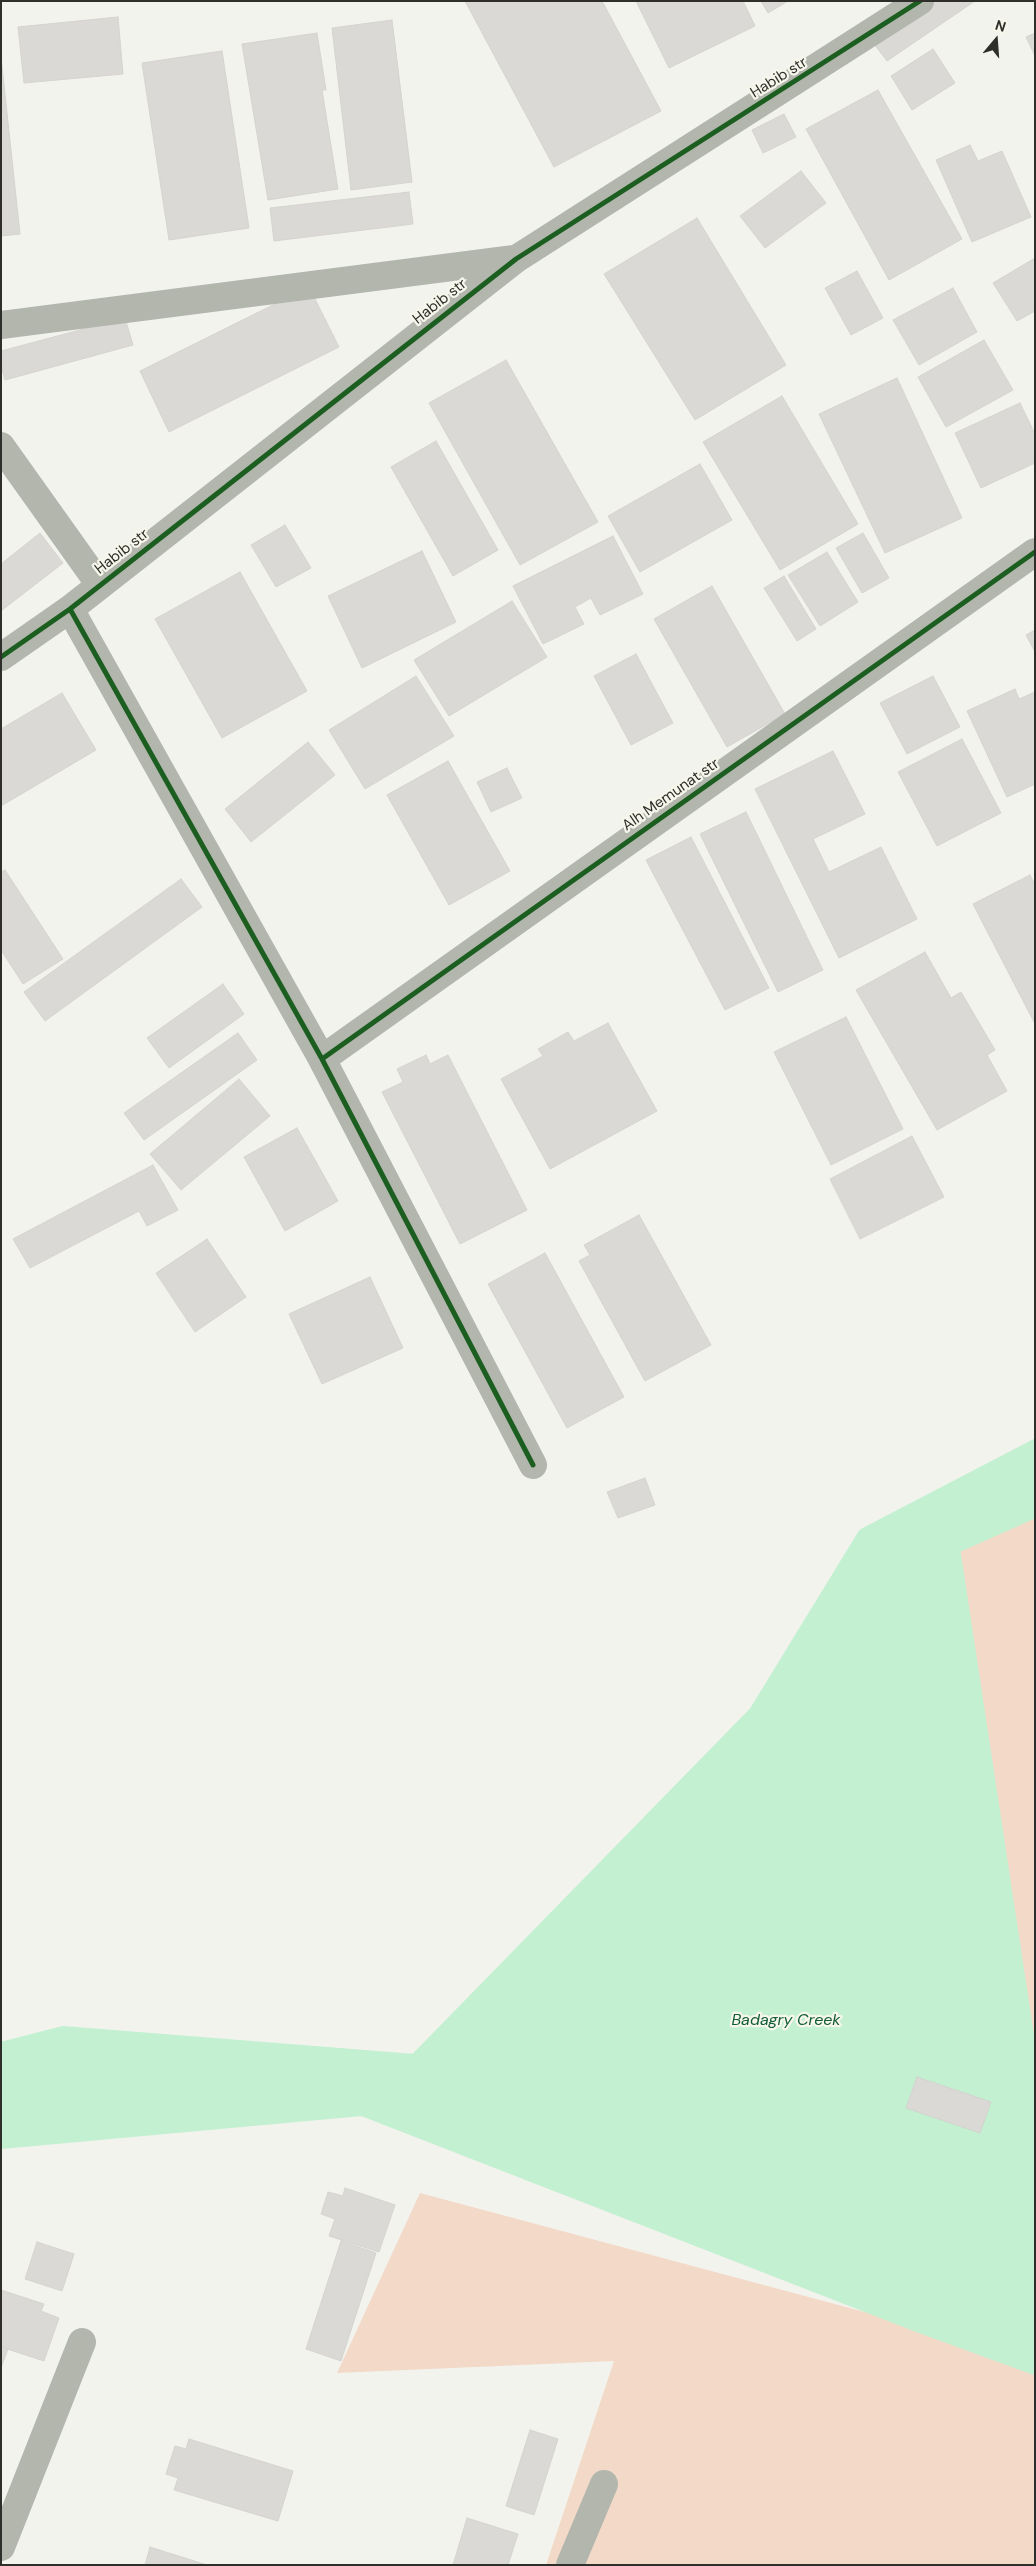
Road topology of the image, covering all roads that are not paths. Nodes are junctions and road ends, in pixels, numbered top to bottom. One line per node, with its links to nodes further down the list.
1 (920, 1): 2 (street, Habib str)
2 (516, 259): 3 (street); 6 (street, Habib str)
3 (1, 325)
4 (1, 446): 6 (street)
5 (1035, 552): 9 (street, Alh Memunat str)
6 (100, 585): 7 (street, Habib str)
7 (70, 610): 8 (street, Habib str); 9 (street)
8 (1, 657)
9 (322, 1059): 10 (street)
10 (533, 1464)
11 (82, 2342): 13 (street)
12 (604, 2484): 14 (street)
13 (1, 2547)
14 (570, 2565)

